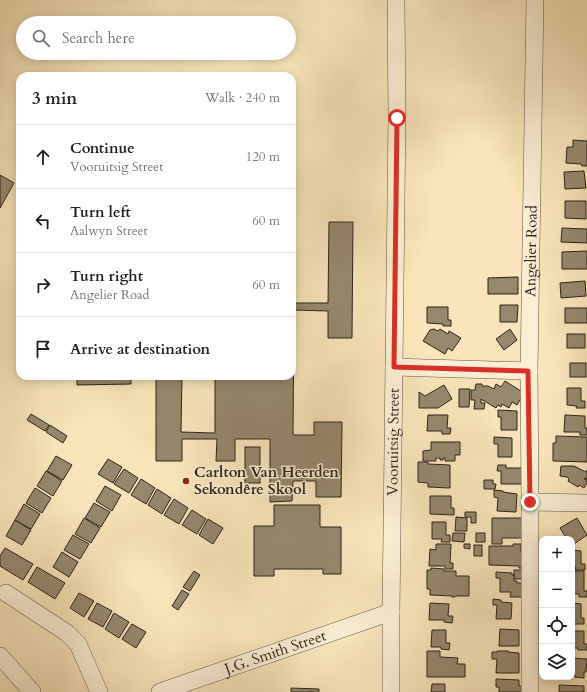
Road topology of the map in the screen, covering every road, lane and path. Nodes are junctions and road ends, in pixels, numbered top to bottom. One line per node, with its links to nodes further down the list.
1 (396, 0): 3 (street, Vooruitsig Street)
2 (535, 0): 4 (street, Angelier Road)
3 (394, 367): 4 (street); 8 (street, Vooruitsig Street)
4 (528, 371): 5 (street, Angelier Road)
5 (530, 502): 6 (street); 14 (street, Angelier Road)
6 (587, 503)
7 (6, 593): 11 (street)
8 (391, 612): 12 (street, J.G. Smith Street); 13 (street, Vooruitsig Street)
9 (0, 656): 10 (street)
10 (32, 692)
11 (99, 692)
12 (160, 692)
13 (391, 692)
14 (530, 692)

